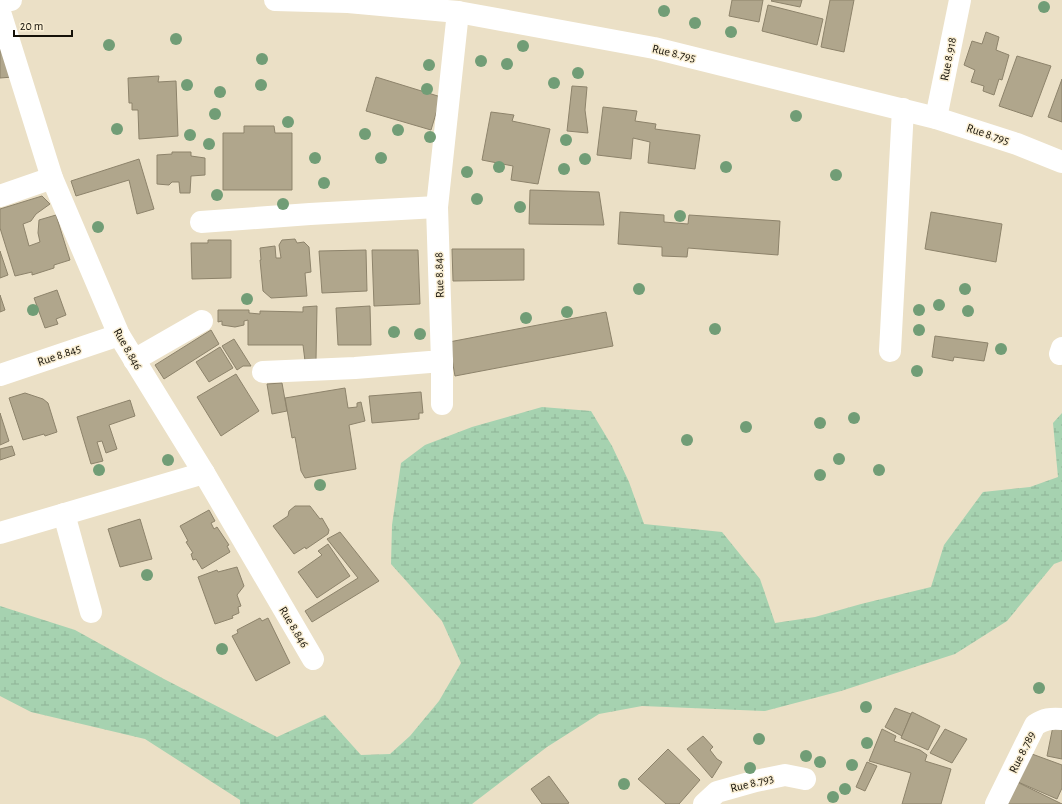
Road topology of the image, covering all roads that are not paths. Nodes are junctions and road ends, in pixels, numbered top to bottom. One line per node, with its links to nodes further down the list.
1 (11, 0): 4 (main road)
2 (275, 0): 6 (main road, Rue 8.795)
3 (960, 0): 8 (main road, Rue 8.918)
4 (0, 1)
5 (0, 12): 10 (main road, Rue 8.846)
6 (458, 12): 7 (main road, Rue 8.795); 12 (main road, Rue 8.848)
7 (903, 109): 8 (main road, Rue 8.795); 16 (main road)
8 (936, 118): 9 (main road, Rue 8.795)
9 (1062, 162)
10 (52, 178): 11 (main road); 15 (main road, Rue 8.846)
11 (0, 196)
12 (437, 206): 13 (main road); 18 (main road, Rue 8.848)
13 (201, 222)
14 (202, 321): 17 (main road)
15 (119, 335): 17 (main road, Rue 8.846); 20 (main road, Rue 8.845)
16 (890, 351)
17 (134, 360): 22 (main road, Rue 8.846)
18 (442, 361): 19 (main road); 21 (main road, Rue 8.848)
19 (263, 372)
20 (0, 375)
21 (442, 404)
22 (204, 473): 23 (main road); 26 (main road, Rue 8.846)
23 (64, 514): 24 (main road); 25 (main road)
24 (0, 533)
25 (91, 612)
26 (313, 659)
27 (1062, 719): 30 (main road, Rue 8.789)
28 (805, 779): 29 (main road, Rue 8.793)
29 (704, 804)
30 (996, 804)

